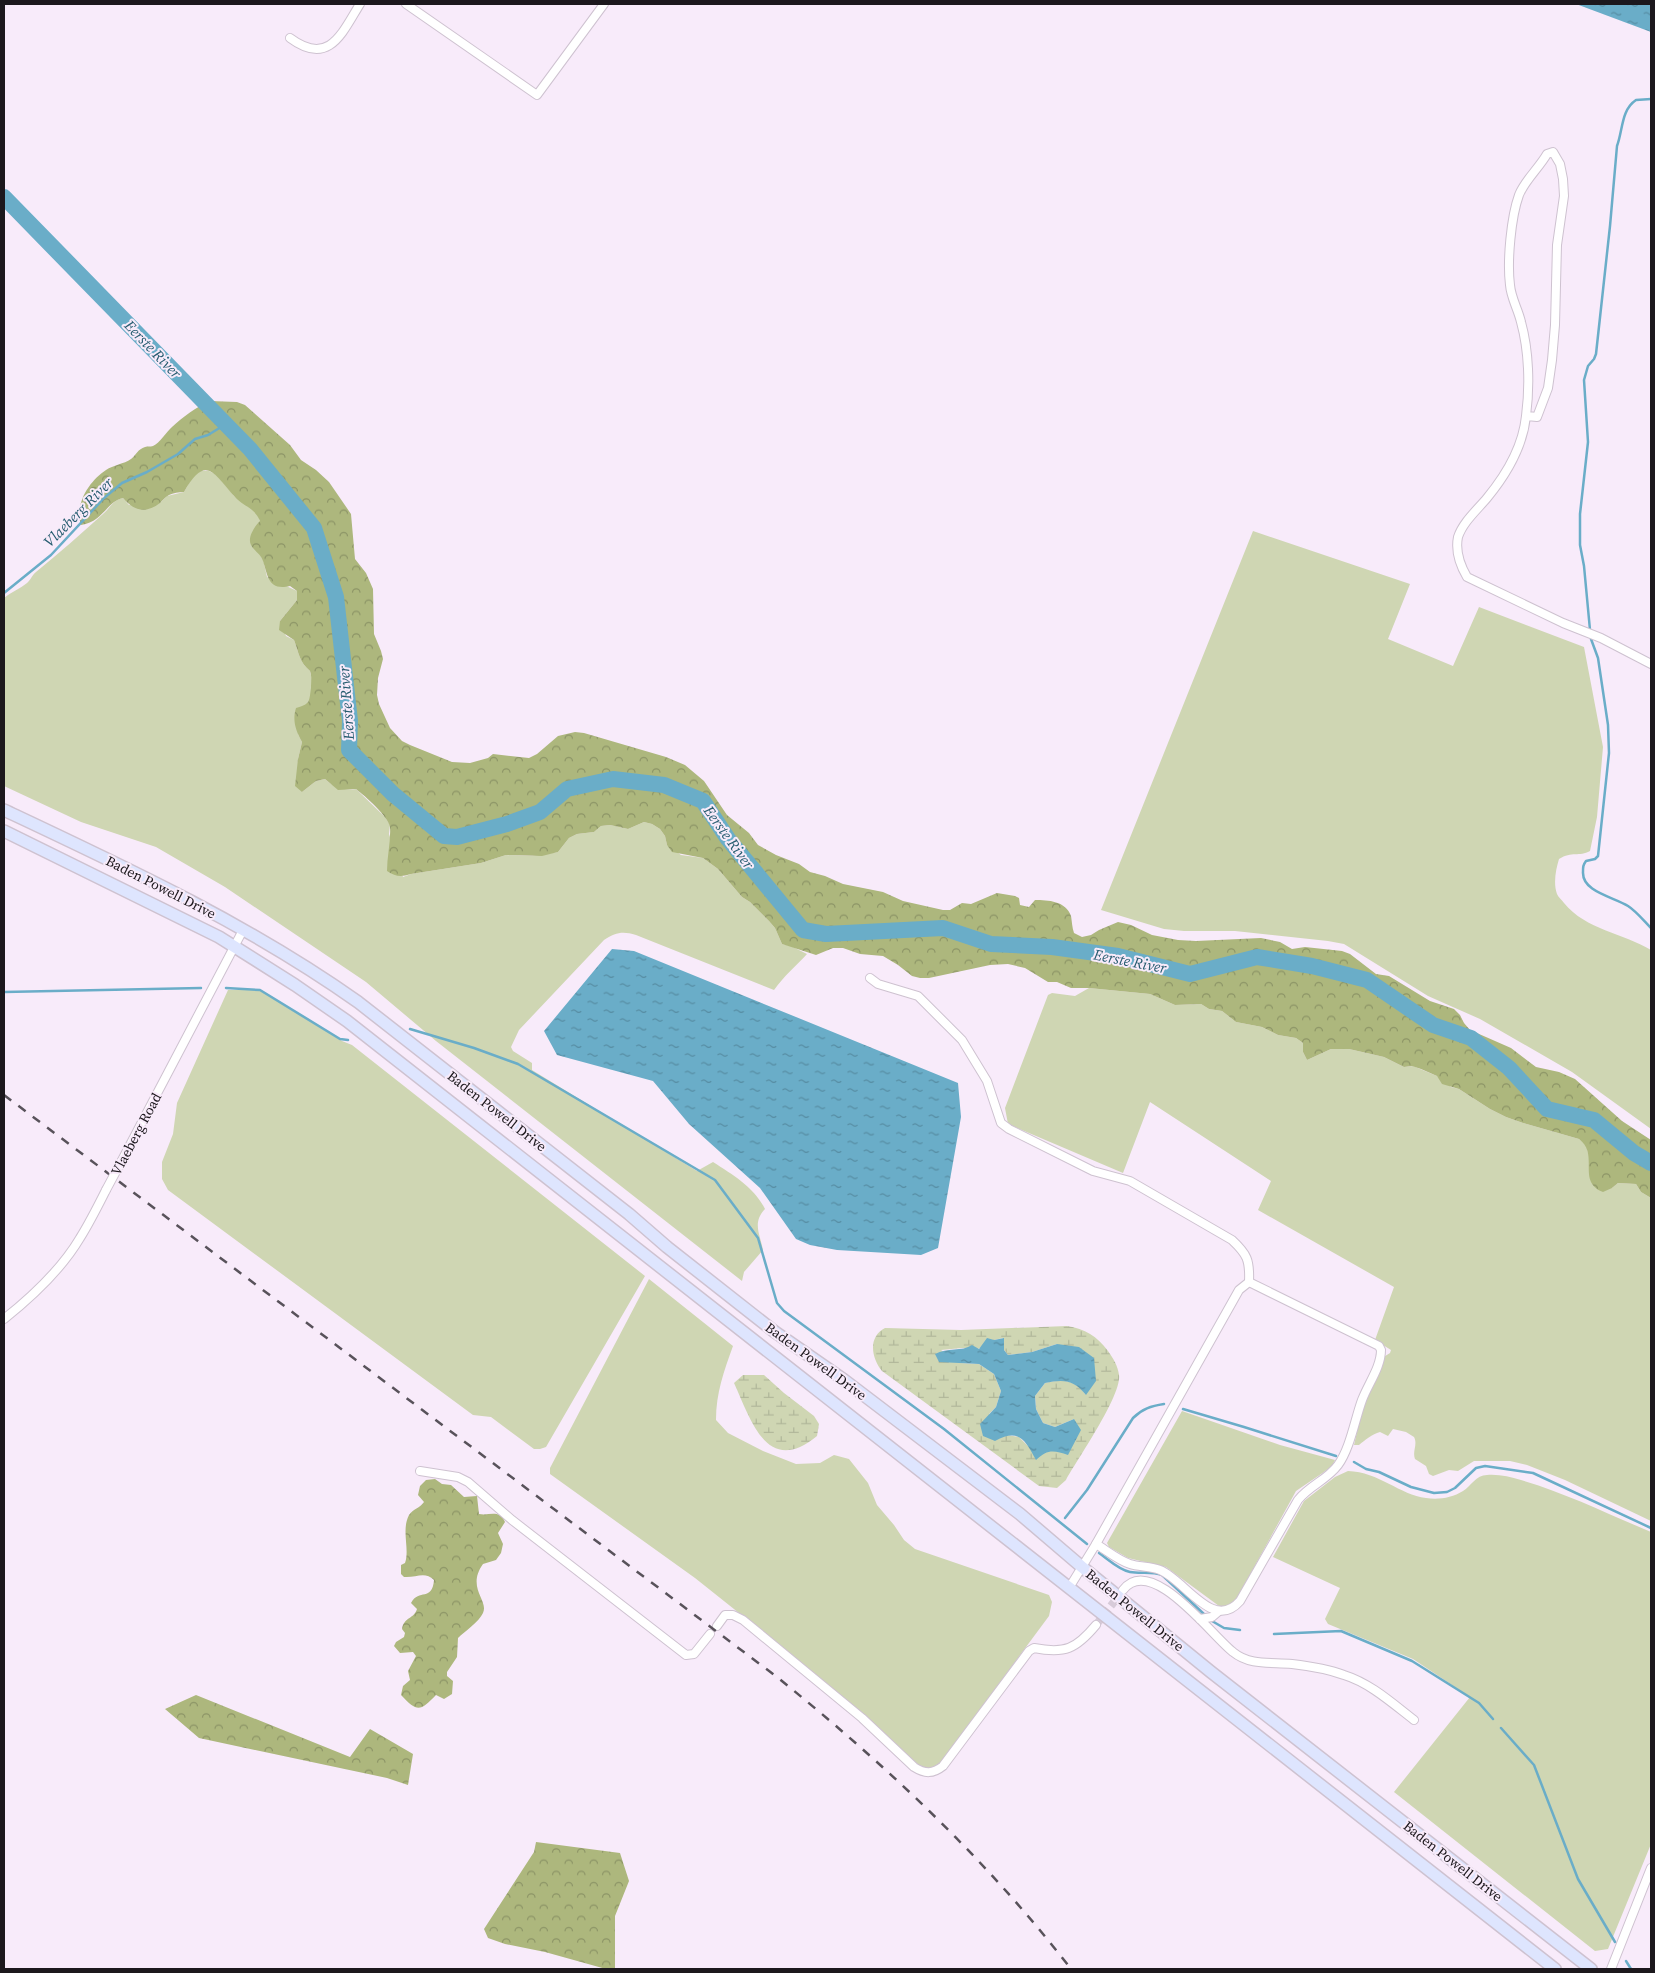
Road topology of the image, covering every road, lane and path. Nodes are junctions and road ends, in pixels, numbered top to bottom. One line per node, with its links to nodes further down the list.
1 (360, 4): 4 (street)
2 (406, 4): 3 (street)
3 (604, 4)
4 (290, 38)
5 (1526, 416): 5 (street); 6 (street)
6 (1651, 664)
7 (4, 810): 9 (main road, Baden Powell Drive)
8 (4, 831): 10 (main road, Baden Powell Drive)
9 (243, 930): 10 (street, Vlaeberg Road); 16 (main road, Baden Powell Drive)
10 (234, 947): 13 (street, Vlaeberg Road, bridge); 17 (main road, Baden Powell Drive)
11 (870, 978): 12 (street)
12 (1249, 1282): 15 (street); 19 (street)
13 (4, 1319)
14 (420, 1471): 23 (street)
15 (1096, 1544): 16 (street); 19 (street)
16 (1082, 1567): 17 (street); 27 (main road, Baden Powell Drive)
17 (1069, 1588): 26 (main road, Baden Powell Drive)
18 (1123, 1590): 20 (street)
19 (1219, 1611): 20 (street)
20 (1200, 1619): 24 (street)
21 (1096, 1625): 22 (street)
22 (717, 1626)
23 (710, 1634)
24 (1414, 1720)
25 (1651, 1868): 28 (street)
26 (1555, 1969)
27 (1591, 1969)
28 (1612, 1969)

